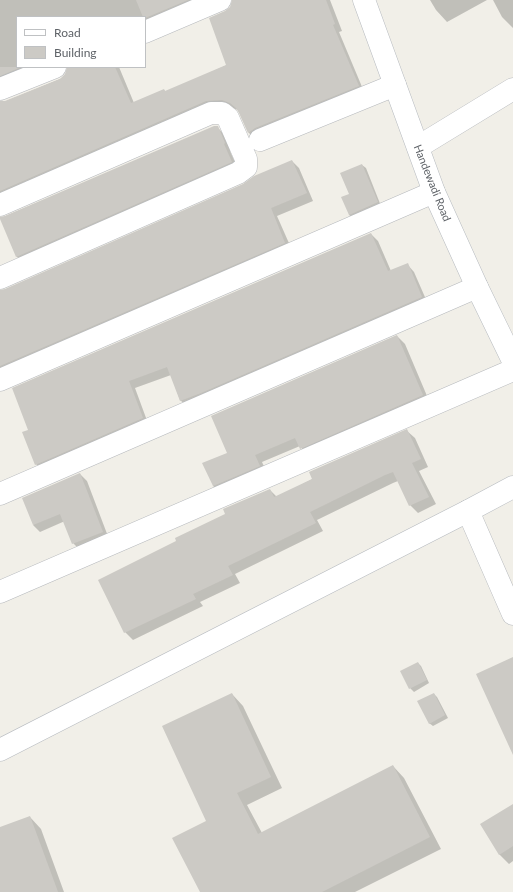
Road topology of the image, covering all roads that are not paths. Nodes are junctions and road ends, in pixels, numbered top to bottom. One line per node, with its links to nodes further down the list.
1 (220, 0): 3 (street)
2 (364, 0): 5 (street, Handewadi Road)
3 (146, 32)
4 (52, 68): 6 (street)
5 (395, 85): 8 (street); 9 (street, Handewadi Road)
6 (0, 89)
7 (513, 89): 9 (street)
8 (260, 140)
9 (418, 148): 10 (street, Handewadi Road)
10 (434, 192): 13 (street, Handewadi Road); 16 (street)
11 (0, 205): 12 (street)
12 (0, 278)
13 (478, 287): 14 (street, Handewadi Road); 18 (street)
14 (513, 361)
15 (513, 370): 20 (street)
16 (0, 380)
17 (513, 486): 19 (street)
18 (0, 494)
19 (468, 511): 21 (street); 22 (street)
20 (0, 592)
21 (513, 614)
22 (0, 750)

